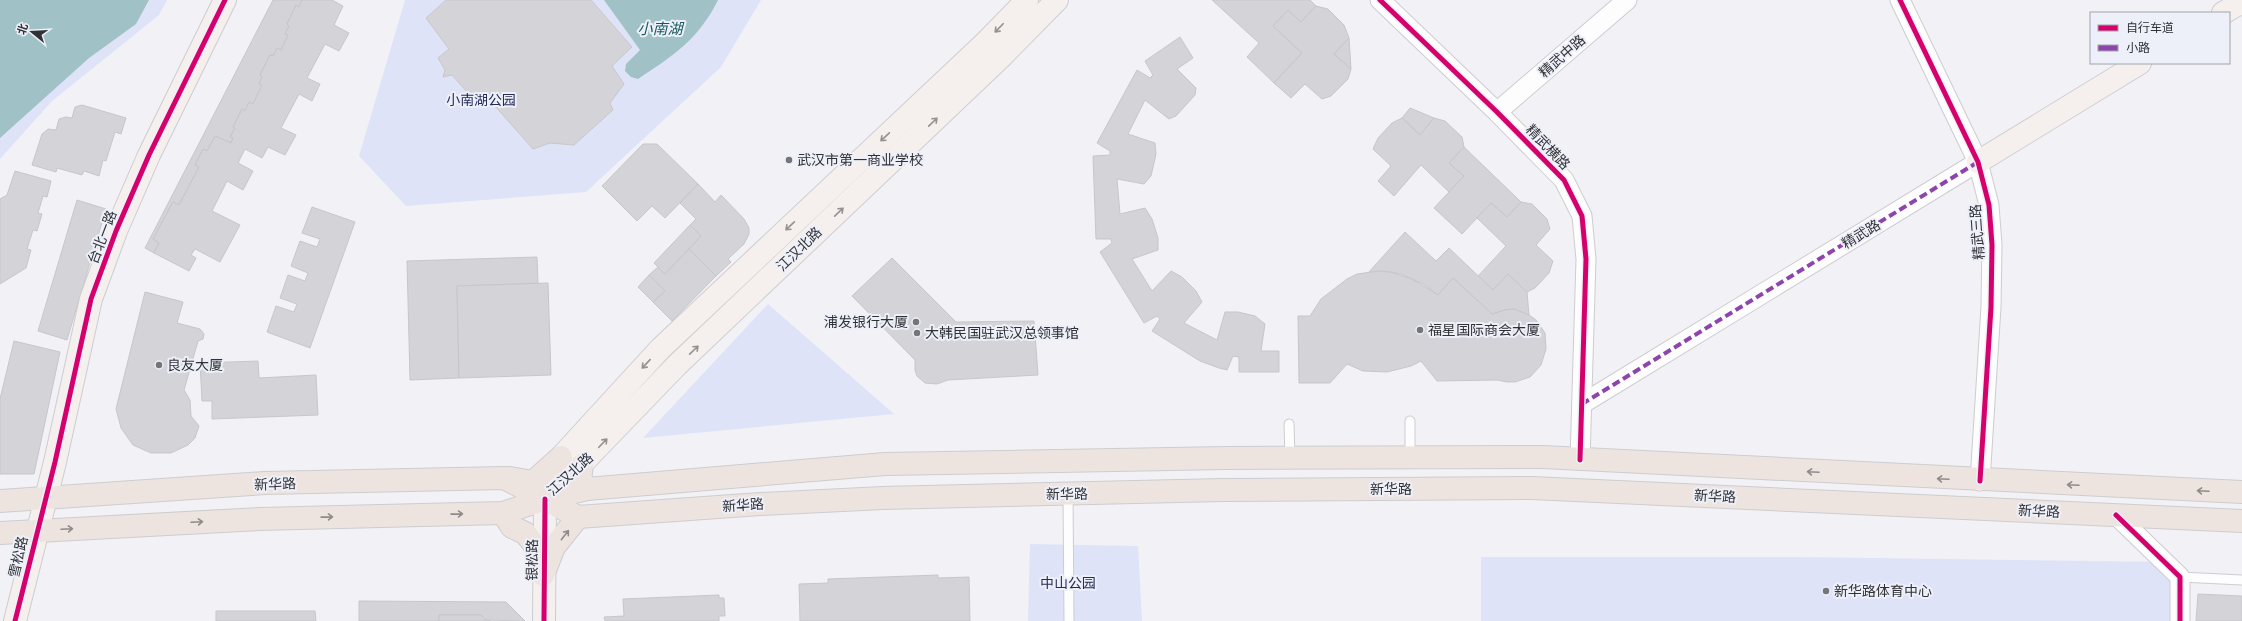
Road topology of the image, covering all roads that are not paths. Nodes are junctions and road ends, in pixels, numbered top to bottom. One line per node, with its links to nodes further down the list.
1 (225, 0): 25 (main road, 台北一路)
2 (1027, 0): 15 (main road, 江汉北路, one-way to 15)
3 (1058, 0): 19 (main road, 江汉北路, one-way to 3)
4 (1380, 0): 10 (street, 精武横路)
5 (1627, 0): 10 (street, 精武中路)
6 (1900, 0): 11 (street, 精武三路)
7 (2242, 2): 8 (main road)
8 (2225, 12)
9 (2138, 64): 11 (main road, 精武路)
10 (1497, 112): 12 (street, 精武横路)
11 (1978, 162): 12 (street, 精武路); 21 (street, 精武三路)
12 (1582, 404): 18 (street, 精武横路)
13 (1410, 421): 17 (lane)
14 (1289, 424): 16 (lane)
15 (560, 457): 20 (main road); 26 (main road, 江汉北路)
16 (1290, 458): 17 (main road, 新华路); 22 (main road, 新华路)
17 (1410, 458): 18 (main road, 新华路)
18 (1580, 460): 21 (main road, 新华路, one-way to 18)
19 (582, 465): 22 (main road); 26 (main road, 江汉北路)
20 (504, 478): 25 (main road, 新华路); 26 (main road, 新华路)
21 (1980, 480): 23 (main road, 新华路, one-way to 21)
22 (587, 489): 26 (main road, 新华路)
23 (2242, 492)
24 (1068, 494): 29 (main road, 新华路); 30 (main road, 新华路); 39 (lane)
25 (44, 498): 27 (main road, 新华路); 32 (main road, 雪松路)
26 (545, 499): 28 (main road, 新华路); 30 (main road, 新华路); 34 (main road, 银松路)
27 (0, 501)
28 (503, 513): 32 (main road, 新华路, one-way to 28); 34 (main road)
29 (2116, 515): 31 (main road, 新华路); 35 (street)
30 (578, 517): 34 (main road, one-way to 30)
31 (2242, 522)
32 (36, 531): 33 (main road, 新华路); 37 (main road, 雪松路)
33 (0, 533)
34 (543, 574): 38 (main road, 银松路)
35 (2180, 578): 36 (lane); 40 (street)
36 (2242, 580)
37 (15, 621)
38 (544, 621)
39 (1070, 621)
40 (2180, 621)

